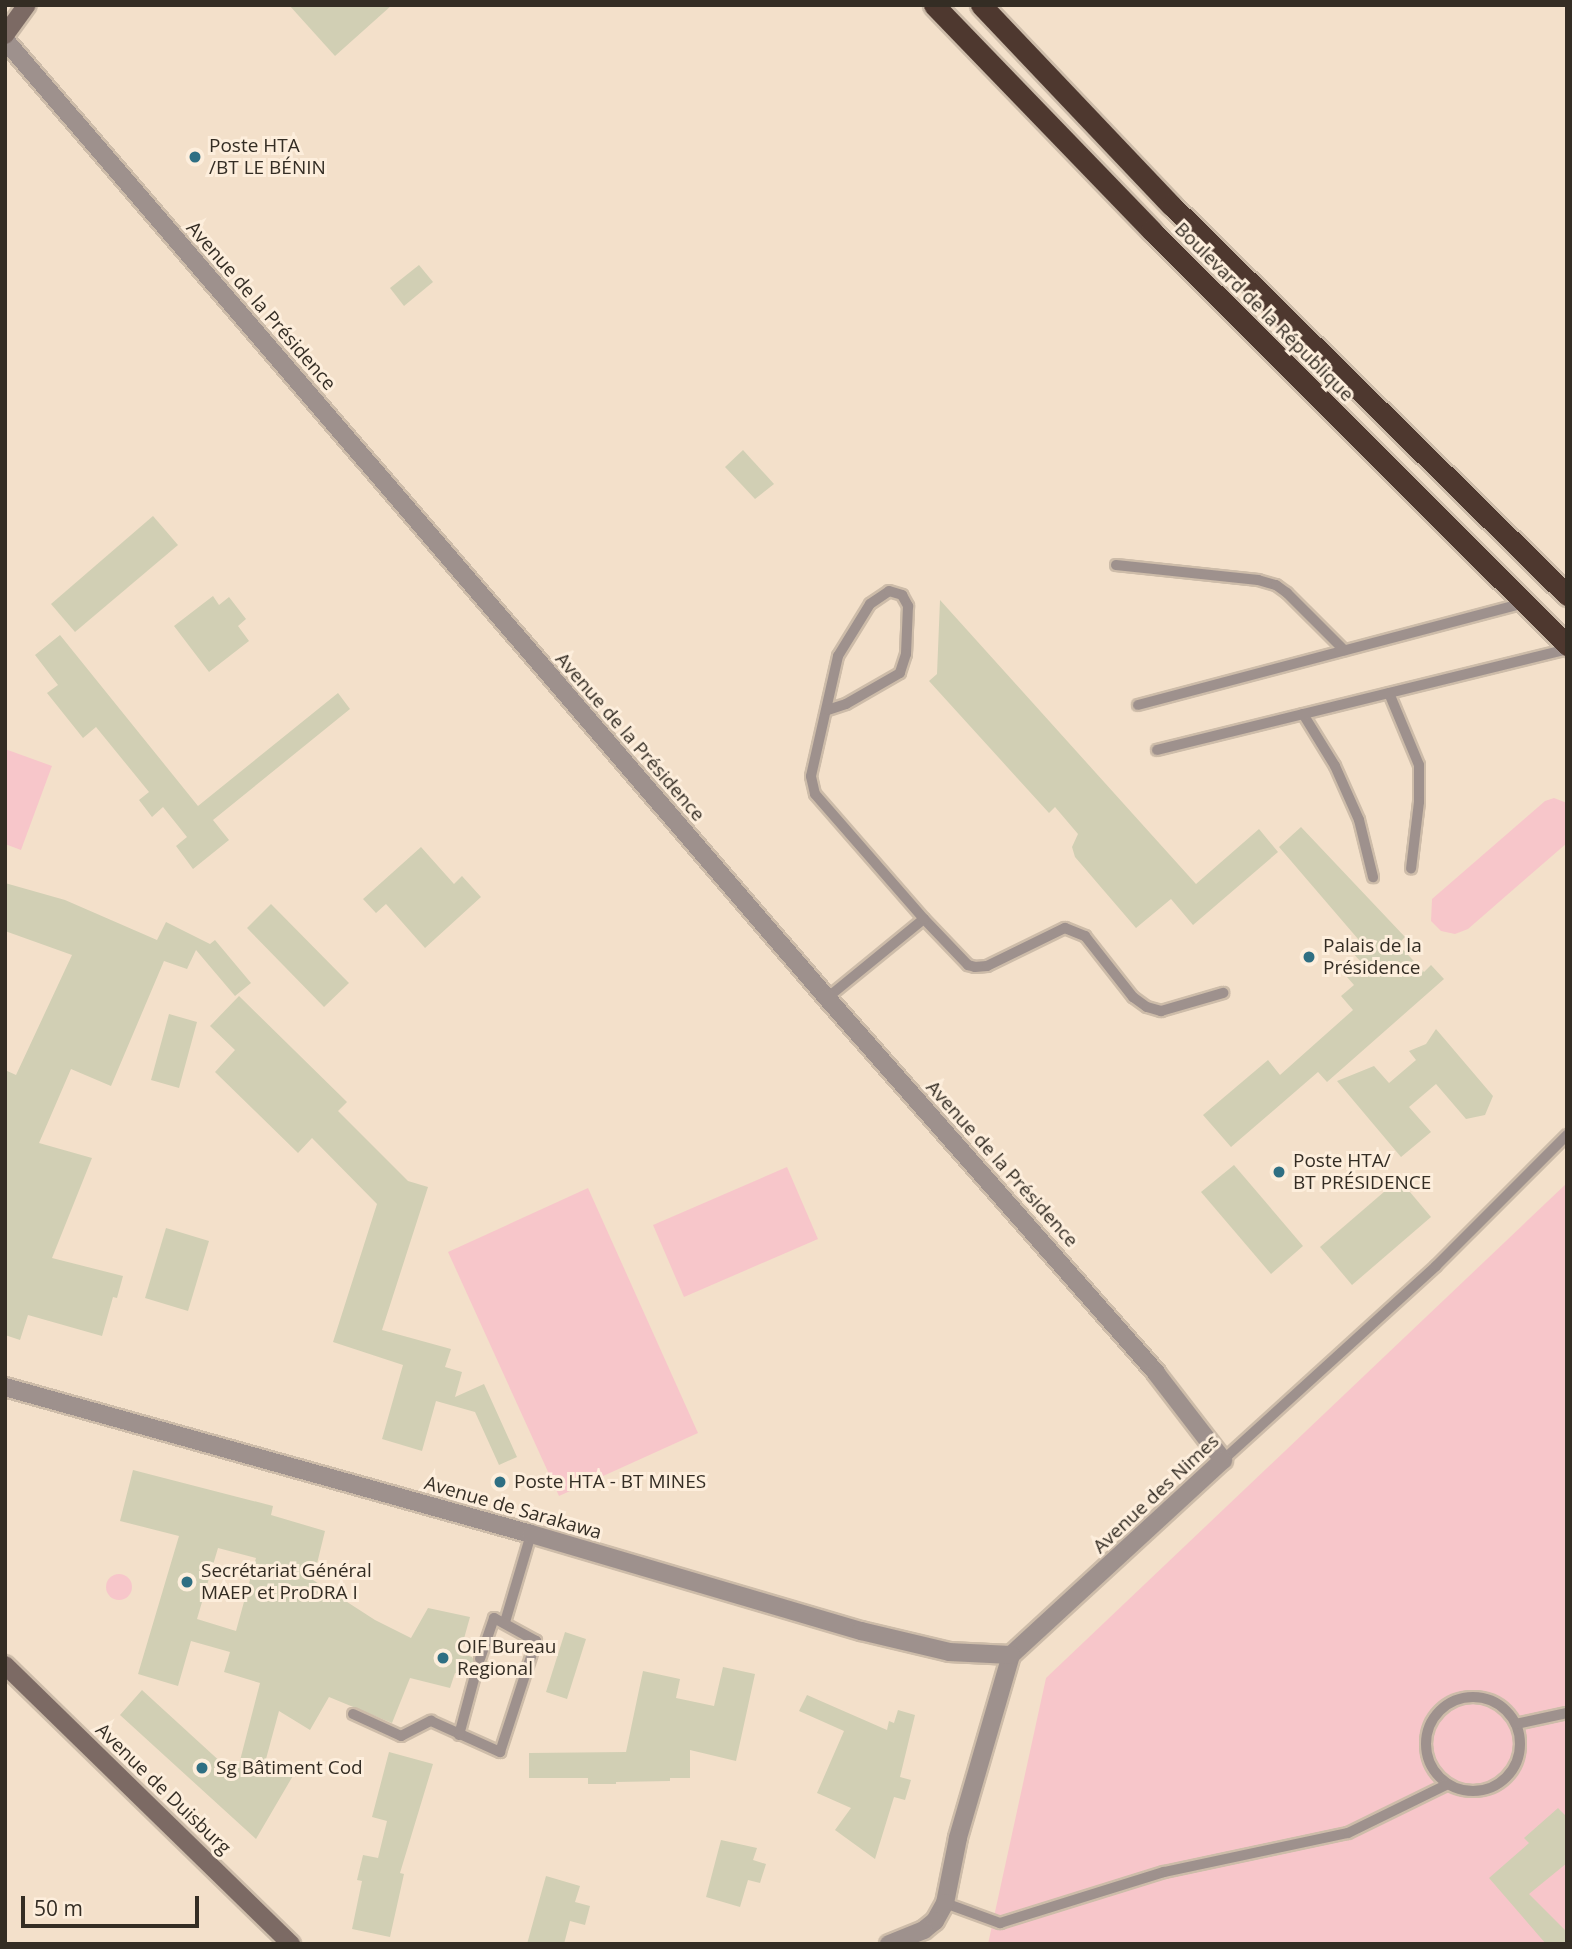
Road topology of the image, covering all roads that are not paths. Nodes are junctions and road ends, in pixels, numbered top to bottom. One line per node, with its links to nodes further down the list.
1 (27, 5): 4 (street)
2 (934, 5): 7 (highway, Boulevard de la République)
3 (981, 5): 6 (highway, Boulevard de la République)
4 (5, 37): 19 (street, Avenue de la Présidence)
5 (1116, 565): 9 (lane)
6 (1567, 595)
7 (1524, 603): 8 (highway, Boulevard de la République); 9 (lane)
8 (1567, 647): 10 (lane)
9 (1343, 650): 11 (lane)
10 (1389, 693): 13 (lane); 15 (lane)
11 (1138, 705)
12 (828, 710): 12 (lane); 17 (lane)
13 (1303, 714): 14 (lane); 16 (lane)
14 (1157, 750)
15 (1411, 869)
16 (1373, 877)
17 (924, 919): 18 (lane); 19 (lane)
18 (1223, 993)
19 (827, 998): 22 (street, Avenue de la Présidence)
20 (1567, 1135): 22 (lane, Avenue des Nimes)
21 (5, 1387): 23 (street, Avenue de Sarakawa)
22 (1223, 1460): 25 (street, Avenue des Nimes)
23 (531, 1534): 24 (lane); 25 (street, Avenue de Sarakawa)
24 (505, 1622): 26 (lane); 32 (lane)
25 (1012, 1655): 34 (street)
26 (480, 1659)
27 (5, 1665): 35 (street, Avenue de Duisburg)
28 (474, 1679): 32 (lane)
29 (1567, 1713): 31 (lane)
30 (353, 1714): 32 (lane)
31 (1516, 1724): 33 (lane); 33 (lane)
32 (458, 1735)
33 (1448, 1784): 34 (lane)
34 (945, 1903): 36 (street)
35 (292, 1944)
36 (889, 1944)

